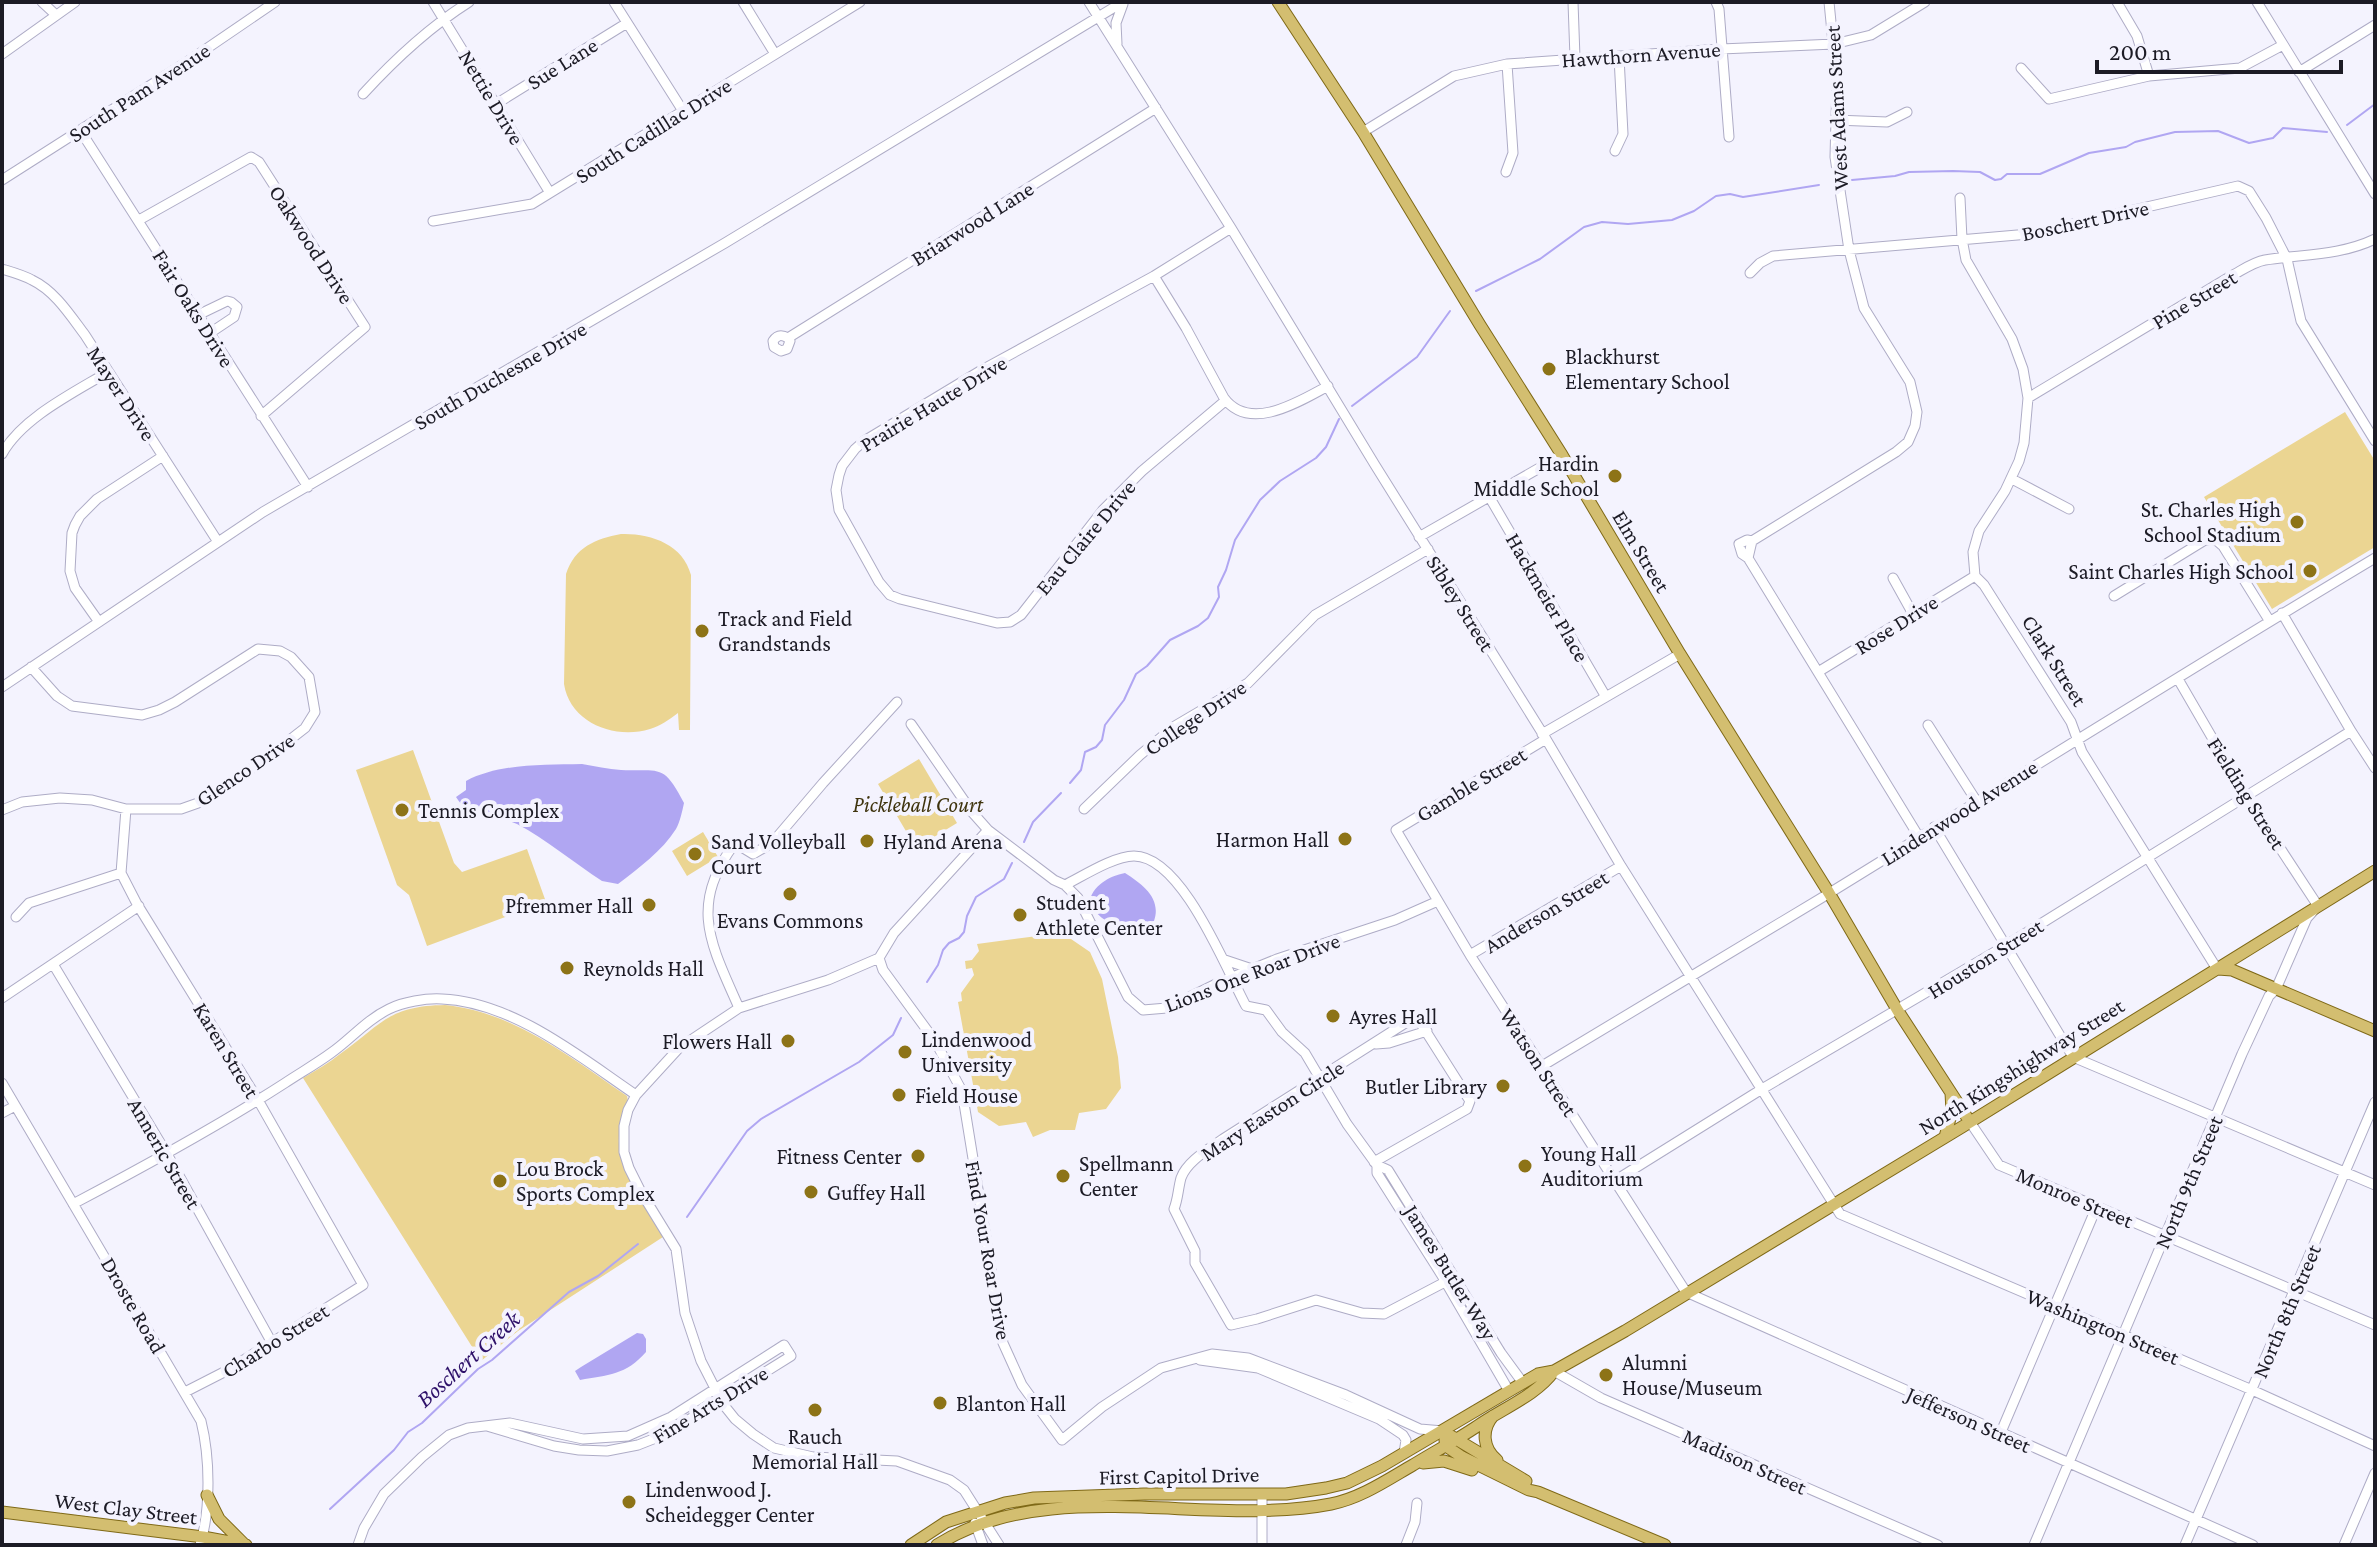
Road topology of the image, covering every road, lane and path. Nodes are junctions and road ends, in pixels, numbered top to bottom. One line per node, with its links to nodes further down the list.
1 (42, 2): 18 (street)
2 (75, 2): 18 (street)
3 (275, 2): 41 (street, South Pam Avenue)
4 (433, 2): 20 (street, Nettie Drive)
5 (469, 2): 20 (street)
6 (614, 2): 21 (street)
7 (743, 2): 28 (street)
8 (860, 2): 28 (street, South Cadillac Drive)
9 (1089, 2): 19 (street, Sibley Street)
10 (1123, 2): 19 (street, South Duchesne Drive); 25 (street)
11 (1278, 2): 42 (main road, Elm Street)
12 (1573, 2): 30 (street)
13 (1716, 2): 26 (street)
14 (1829, 2): 23 (street, West Adams Street)
15 (1925, 2): 23 (street, Hawthorn Avenue)
16 (2117, 2): 34 (street)
17 (2257, 2): 24 (street)
18 (56, 15): 27 (street)
19 (1098, 17): 25 (street, Sibley Street); 73 (street, South Duchesne Drive)
20 (444, 18): 35 (street); 36 (street, Nettie Drive)
21 (627, 23): 36 (street, Sue Lane); 38 (street)
22 (2375, 25): 33 (street)
23 (1834, 44): 26 (street, Hawthorn Avenue); 40 (street, West Adams Street)
24 (2283, 45): 33 (street); 34 (street)
25 (1118, 47): 37 (street, Sibley Street)
26 (1721, 49): 29 (street, Hawthorn Avenue); 43 (street)
27 (2, 54)
28 (775, 54): 38 (street, South Cadillac Drive)
29 (1619, 57): 30 (street, Hawthorn Avenue); 44 (street)
30 (1575, 58): 31 (street, Hawthorn Avenue)
31 (1507, 64): 42 (street, Hawthorn Avenue); 45 (street)
32 (2021, 68): 34 (street)
33 (2299, 72): 48 (street)
34 (2149, 76)
35 (363, 94)
36 (496, 104): 47 (street, Nettie Drive)
37 (1156, 108): 52 (street, Sibley Street); 62 (street, Briarwood Lane)
38 (683, 111): 47 (street, South Cadillac Drive)
39 (1907, 112): 40 (street)
40 (1835, 120): 55 (street, West Adams Street)
41 (80, 130): 46 (street, South Pam Avenue); 50 (street, Fair Oaks Drive)
42 (1363, 132): 70 (main road, Elm Street)
43 (1729, 137)
44 (1615, 151)
45 (1506, 172)
46 (2, 180)
47 (550, 193): 51 (street, South Cadillac Drive)
48 (2375, 194)
49 (1960, 198): 53 (street)
50 (139, 220): 60 (street, Fair Oaks Drive); 67 (street, Oakwood Drive)
51 (433, 221)
52 (1231, 228): 59 (street, Prairie Haute Drive); 64 (street, Sibley Street)
53 (1962, 239): 55 (street, Boschert Drive); 56 (street, Boschert Drive); 65 (street)
54 (2375, 239): 56 (street, Pine Street)
55 (1849, 250): 58 (street, Boschert Drive); 90 (street, West Adams Street)
56 (2287, 259): 65 (street, Pine Street); 68 (street, Boschert Drive)
57 (2, 269): 63 (street, Mayer Drive)
58 (1750, 273)
59 (1154, 276): 66 (street); 85 (street, Prairie Haute Drive)
60 (198, 315): 61 (street, Fair Oaks Drive); 61 (street)
61 (210, 333): 67 (street, Fair Oaks Drive)
62 (788, 338)
63 (108, 372): 69 (street); 71 (street, Mayer Drive)
64 (1328, 386): 66 (street); 76 (street, Sibley Street)
65 (2028, 398): 72 (street)
66 (1225, 401): 85 (street, Eau Claire Drive)
67 (261, 416): 73 (street, Fair Oaks Drive)
68 (2375, 441)
69 (2, 454)
70 (1562, 455): 74 (street); 88 (main road, Elm Street)
71 (163, 456): 77 (street, Mayer Drive); 87 (street)
72 (2012, 479): 75 (street); 80 (street)
73 (308, 487): 77 (street, South Duchesne Drive)
74 (1490, 498): 76 (street); 93 (street, Hackmeier Place)
75 (2069, 509)
76 (1419, 537): 78 (street, Sibley Street)
77 (218, 542): 87 (street, South Duchesne Drive)
78 (1428, 549): 98 (street, Sibley Street); 104 (street, College Drive)
79 (2375, 558): 83 (street, Lindenwood Avenue)
80 (1975, 576): 84 (street, Rose Drive); 99 (street, Clark Street)
81 (1893, 578): 84 (street)
82 (2114, 596): 86 (street)
83 (2282, 613): 86 (street, Lindenwood Avenue); 97 (street)
84 (1913, 614): 90 (street, Rose Drive)
85 (1021, 615)
86 (2269, 620): 91 (street, Lindenwood Avenue)
87 (99, 622): 89 (street, South Duchesne Drive)
88 (1680, 654): 93 (street, Gamble Street); 115 (main road, Elm Street)
89 (31, 667): 92 (street, South Duchesne Drive); 103 (street, Glenco Drive)
90 (1818, 672): 109 (street, West Adams Street)
91 (2178, 679): 99 (street, Lindenwood Avenue); 101 (street, Fielding Street)
92 (2, 687)
93 (1606, 697): 98 (street, Gamble Street)
94 (897, 702): 131 (street)
95 (911, 724): 107 (street)
96 (1928, 725): 102 (street)
97 (2351, 731): 100 (street); 101 (street, Houston Street)
98 (1544, 736): 108 (street, Gamble Street); 111 (street, Sibley Street)
99 (2078, 739): 102 (street, Lindenwood Avenue); 110 (street, Clark Street)
100 (2375, 768)
101 (2246, 796): 110 (street, Houston Street); 118 (street, Fielding Street)
102 (1977, 802): 106 (street, Lindenwood Avenue)
103 (126, 809): 105 (street, Glenco Drive); 113 (street)
104 (1084, 809)
105 (2, 810)
106 (1934, 827): 109 (street, Lindenwood Avenue); 120 (street)
107 (988, 830): 114 (street); 122 (street)
108 (1396, 830): 116 (street, Watson Street)
109 (1919, 837): 115 (street, Lindenwood Avenue)
110 (2148, 856): 120 (street, Houston Street); 126 (street, Clark Street)
111 (1621, 866): 121 (street, Anderson Street); 127 (street, Sibley Street)
112 (2375, 871): 118 (main road, North Kingshighway Street)
113 (121, 873): 117 (street, Karen Street); 119 (street)
114 (1065, 885): 123 (street, James Butler Way); 128 (street, Lions One Roar Drive)
115 (1829, 893): 127 (street, Lindenwood Avenue); 132 (main road, Elm Street)
116 (1438, 901): 121 (street, Watson Street); 125 (street, Lions One Roar Drive)
117 (139, 906): 124 (street); 143 (street, Karen Street)
118 (2318, 906): 126 (main road, North Kingshighway Street); 129 (street, North 9th Street)
119 (16, 917)
120 (2005, 946): 132 (street, Houston Street); 136 (street)
121 (1470, 955): 137 (street, Watson Street)
122 (879, 958): 131 (street); 167 (street, Find Your Roar Drive)
123 (1225, 960): 125 (street); 128 (street, James Butler Way)
124 (53, 964): 130 (street); 150 (street, Anneric Street)
125 (1252, 969): 128 (street, Lions One Roar Drive)
126 (2217, 969): 129 (main road); 136 (main road, North Kingshighway Street)
127 (1692, 976): 137 (street, Lindenwood Avenue); 140 (street, Sibley Street)
128 (1233, 978): 138 (street, James Butler Way)
129 (2276, 989): 134 (main road); 147 (street, North 9th Street)
130 (2, 998)
131 (739, 1008): 142 (street)
132 (1898, 1011): 140 (street, Houston Street); 141 (main road, Elm Street)
133 (1427, 1031): 135 (street, Mary Easton Circle); 135 (street, Mary Easton Circle); 151 (street)
134 (2375, 1031)
135 (1375, 1044): 138 (street, Mary Easton Circle)
136 (2073, 1057): 147 (street); 148 (main road, North Kingshighway Street)
137 (1542, 1066): 153 (street, Watson Street)
138 (1319, 1077): 151 (street, James Butler Way); 159 (street, Mary Easton Circle)
139 (2, 1083): 145 (street, Droste Road)
140 (1762, 1089): 153 (street, Houston Street); 156 (street, Sibley Street)
141 (1951, 1092): 148 (main road, Elm Street); 149 (main road)
142 (636, 1095): 143 (street); 170 (street)
143 (258, 1100): 150 (street); 160 (street, Karen Street)
144 (2375, 1102): 152 (street, North 8th Street)
145 (15, 1106): 146 (street); 155 (street, Droste Road)
146 (2, 1113)
147 (2216, 1117): 152 (street); 158 (street, North 9th Street)
148 (1970, 1122): 149 (main road, North Kingshighway Street); 157 (street, Monroe Street)
149 (1945, 1137): 156 (main road, North Kingshighway Street)
150 (167, 1154): 155 (street); 166 (street, Anneric Street)
151 (1376, 1164): 159 (street, James Butler Way); 169 (street, James Butler Way)
152 (2345, 1172): 154 (street); 161 (street, North 8th Street)
153 (1616, 1180): 162 (street, Watson Street)
154 (2375, 1185)
155 (73, 1204): 173 (street, Droste Road)
156 (1834, 1204): 162 (main road, North Kingshighway Street); 163 (street, Washington Street)
157 (2097, 1206): 158 (street, Monroe Street); 163 (street)
158 (2166, 1236): 161 (street, Monroe Street); 165 (street, North 9th Street)
159 (1445, 1282): 172 (street, James Butler Way)
160 (363, 1285): 166 (street, Charbo Street)
161 (2294, 1290): 164 (street, Monroe Street); 171 (street, North 8th Street)
162 (1686, 1292): 168 (main road, North Kingshighway Street); 178 (street, Jefferson Street)
163 (2055, 1306): 165 (street, Washington Street); 178 (street)
164 (2375, 1325)
165 (2123, 1335): 171 (street, Washington Street); 182 (street, North 9th Street)
166 (272, 1343): 173 (street, Charbo Street)
167 (1196, 1359): 177 (street, Find Your Roar Drive); 181 (street, Find Your Roar Drive)
168 (1554, 1371): 169 (main road, First Capitol Drive); 175 (main road, First Capitol Drive); 205 (street, Madison Street)
169 (1523, 1383): 172 (main road, First Capitol Drive)
170 (714, 1389): 174 (street); 174 (street, Fine Arts Drive); 176 (street, Fine Arts Drive)
171 (2252, 1390): 180 (street, Washington Street); 193 (street, North 8th Street)
172 (1509, 1391): 177 (main road, First Capitol Drive)
173 (185, 1392): 188 (street, Droste Road)
174 (720, 1400): 176 (street, Fine Arts Drive); 190 (street)
175 (1494, 1414): 179 (main road, First Capitol Drive); 185 (main road)
176 (487, 1426): 197 (street, Fine Arts Drive)
177 (1443, 1431): 179 (main road); 181 (main road, First Capitol Drive)
178 (2001, 1432): 182 (street, Jefferson Street)
179 (1452, 1443): 183 (main road, First Capitol Drive); 185 (main road); 186 (main road)
180 (2375, 1446)
181 (1404, 1453): 187 (main road, First Capitol Drive)
182 (2068, 1463): 193 (street, Jefferson Street); 206 (street, North 9th Street)
183 (1414, 1464): 186 (main road); 191 (main road, First Capitol Drive)
184 (2375, 1473): 209 (street)
185 (1520, 1478): 186 (main road)
186 (1534, 1491): 204 (main road)
187 (1262, 1494): 190 (main road, First Capitol Drive); 191 (street)
188 (207, 1495): 195 (street, Droste Road); 196 (main road)
189 (1417, 1503): 203 (street)
190 (976, 1511): 194 (street); 198 (main road, First Capitol Drive)
191 (1262, 1511): 194 (main road, First Capitol Drive); 202 (street)
192 (2, 1512): 195 (main road, West Clay Street)
193 (2195, 1520): 207 (street, North 8th Street); 208 (street, Jefferson Street)
194 (980, 1524): 199 (main road, First Capitol Drive); 200 (street); 201 (street)
195 (201, 1541): 196 (main road, West Clay Street)
196 (245, 1545)
197 (358, 1545)
198 (911, 1545)
199 (937, 1545)
200 (983, 1545)
201 (999, 1545)
202 (1262, 1545)
203 (1406, 1545)
204 (1665, 1545)
205 (1938, 1545)
206 (2034, 1545)
207 (2185, 1545)
208 (2253, 1545)
209 (2344, 1545)

